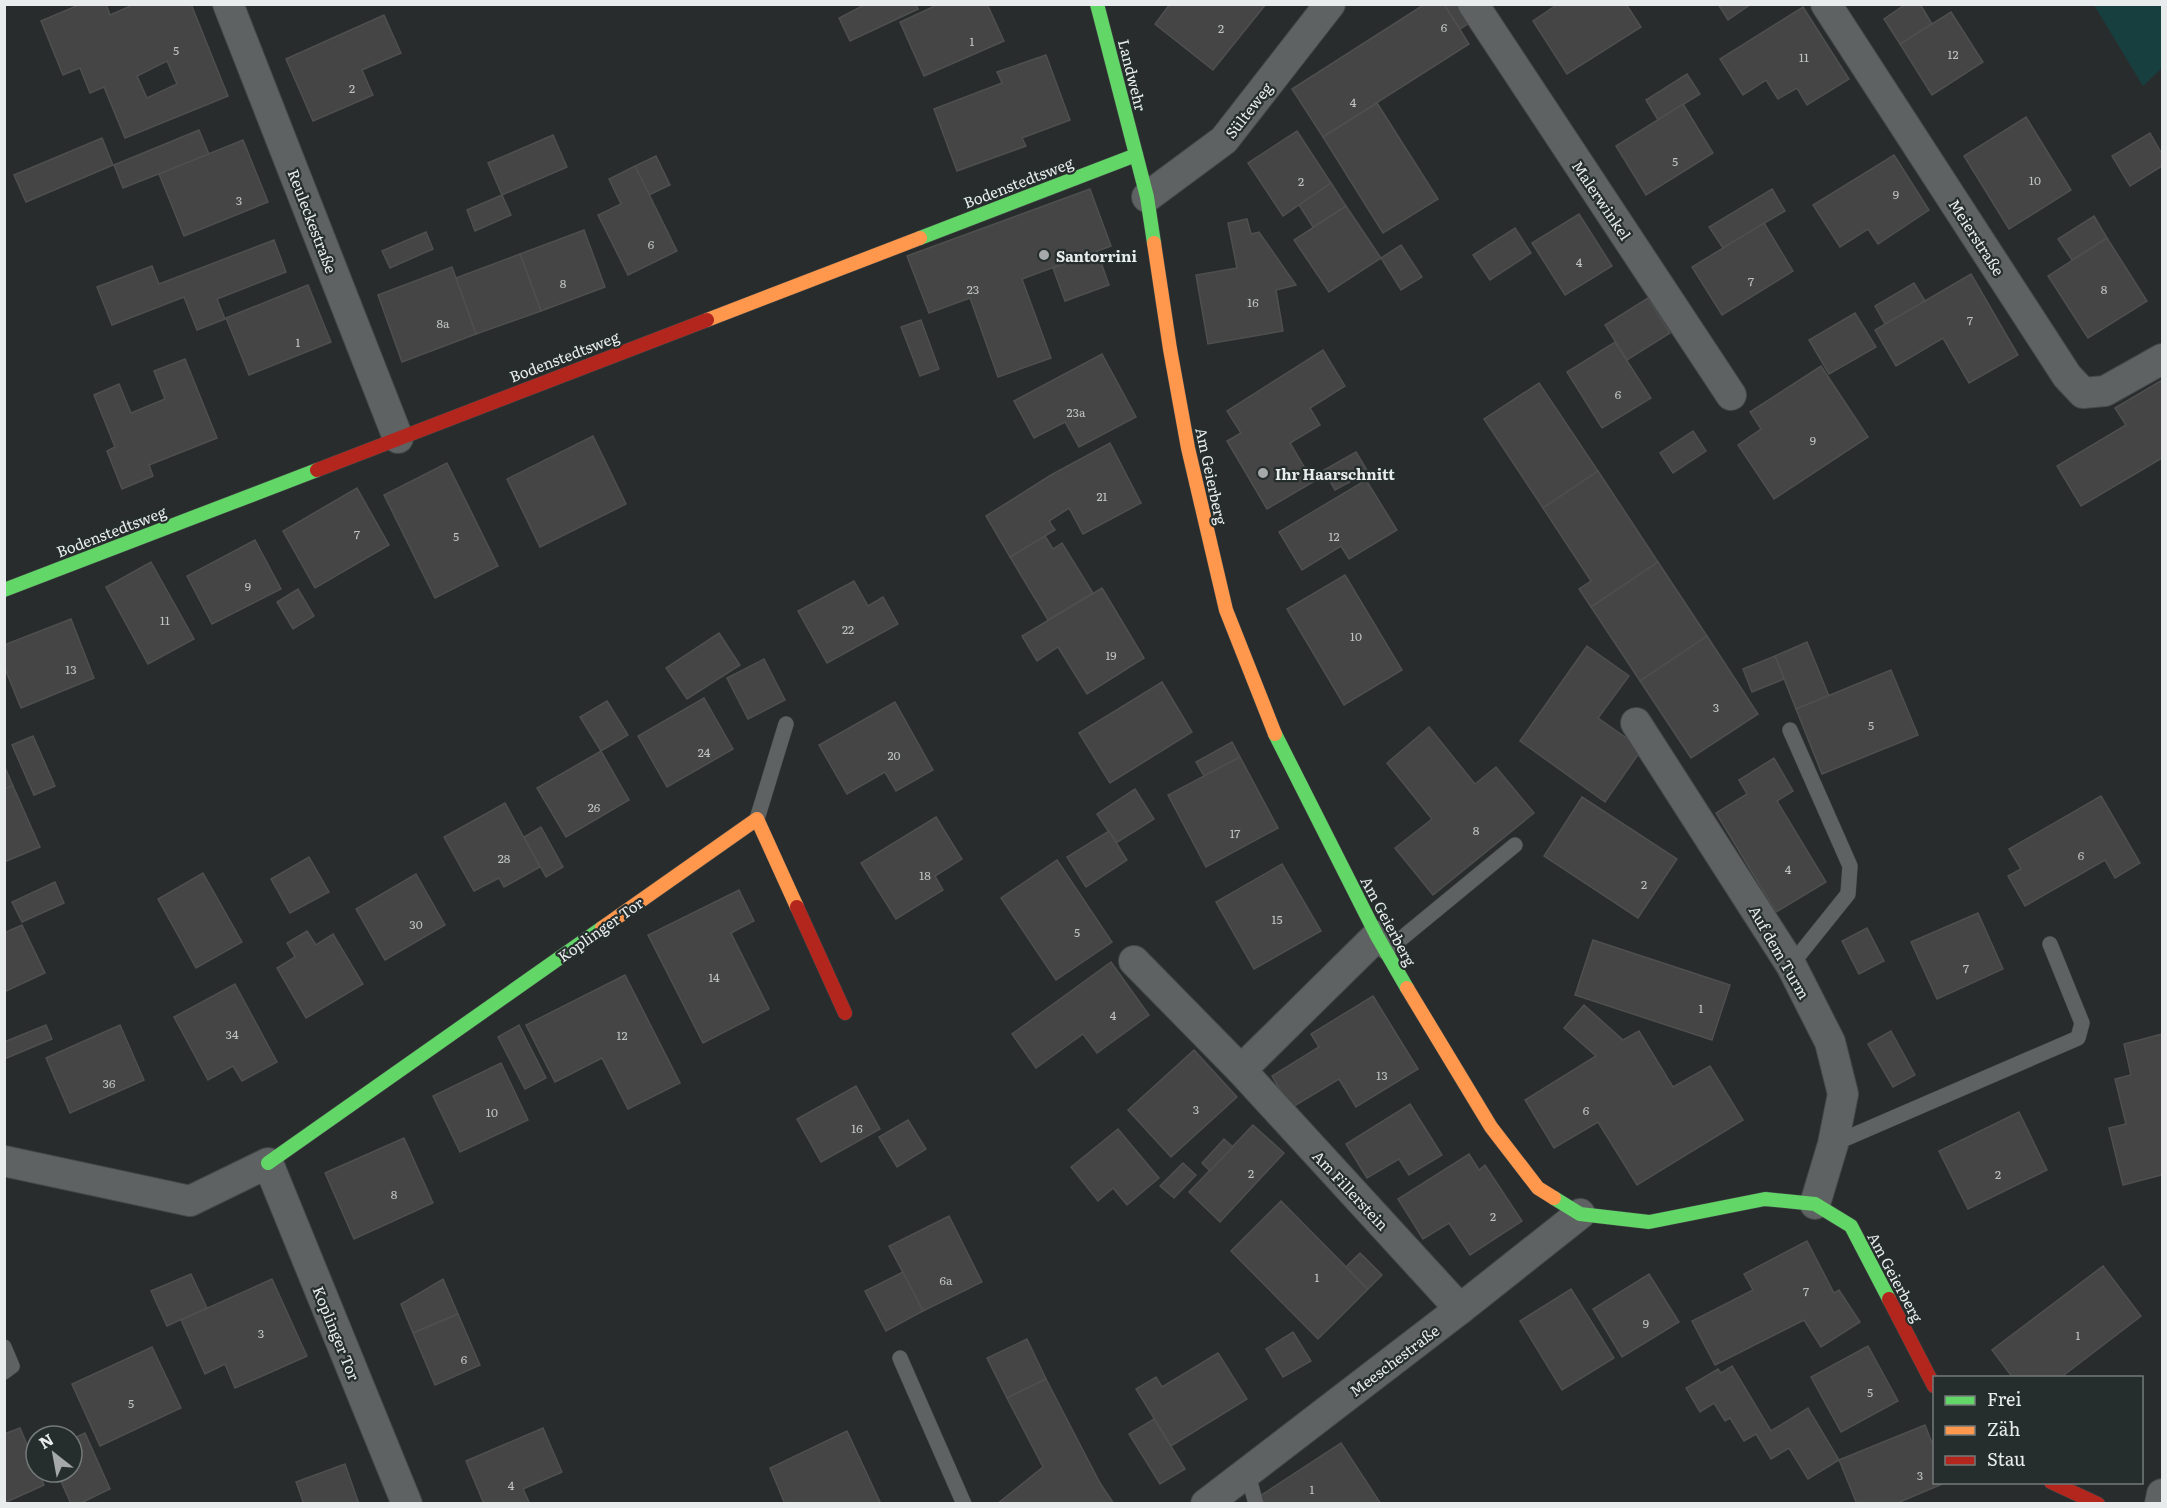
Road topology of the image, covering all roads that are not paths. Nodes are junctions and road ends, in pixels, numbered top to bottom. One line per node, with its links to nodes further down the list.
1 (228, 4): 10 (street, Reuleckestraße)
2 (1097, 4): 6 (street, Landwehr)
3 (1330, 4): 7 (street, Sülteweg)
4 (1473, 4): 9 (street, Malerwinkel)
5 (1826, 4): 8 (street, Meierstraße)
6 (1136, 154): 7 (street, Am Geierberg); 10 (street, Bodenstedtsweg)
7 (1147, 197): 17 (street, Am Geierberg)
8 (2163, 359)
9 (1731, 395)
10 (398, 438): 11 (street, Bodenstedtsweg)
11 (4, 590)
12 (1636, 723): 20 (street, Auf dem Turm)
13 (786, 724): 15 (lane)
14 (1790, 730): 20 (lane)
15 (757, 819): 21 (street); 25 (street, Koplinger Tor)
16 (1515, 845): 17 (lane)
17 (1381, 944): 22 (street); 27 (street, Am Geierberg)
18 (2049, 944): 23 (lane)
19 (1134, 961): 22 (street, Am Fillerstein)
20 (1791, 965): 23 (street, Auf dem Turm)
21 (845, 1013)
22 (1241, 1070): 28 (street, Am Fillerstein)
23 (1833, 1144): 26 (street, Auf dem Turm)
24 (4, 1161): 25 (street, Koplinger Tor)
25 (268, 1163): 36 (street, Koplinger Tor)
26 (1815, 1204): 27 (street, Am Geierberg); 32 (street, Am Geierberg)
27 (1580, 1214): 28 (street, Meeschestraße)
28 (1461, 1309): 33 (street, Meeschestraße)
29 (4, 1347): 31 (lane)
30 (900, 1358): 37 (lane)
31 (4, 1372)
32 (1933, 1382)
33 (1248, 1472): 38 (street, Meeschestraße); 39 (lane)
34 (2055, 1484): 40 (street)
35 (2163, 1494): 41 (street)
36 (406, 1503)
37 (964, 1503)
38 (1206, 1503)
39 (1256, 1503)
40 (2098, 1503)
41 (2160, 1503)

